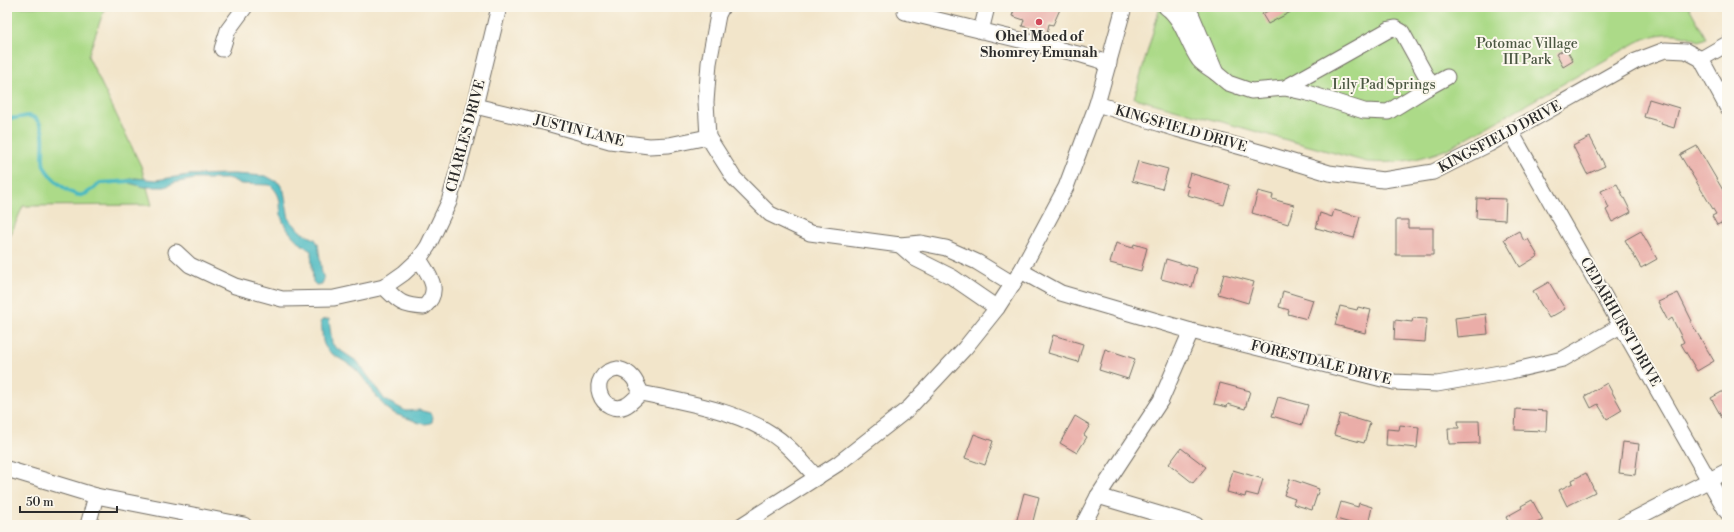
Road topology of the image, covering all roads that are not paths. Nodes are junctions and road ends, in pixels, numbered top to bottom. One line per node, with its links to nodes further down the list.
1 (244, 7): 12 (street)
2 (499, 7): 19 (street, CHARLES DRIVE)
3 (722, 7): 22 (street)
4 (906, 7): 9 (street)
5 (987, 7): 9 (street)
6 (1124, 7): 14 (street)
7 (1166, 7): 10 (street)
8 (1187, 7): 10 (street)
9 (980, 30): 14 (street)
10 (1193, 35): 16 (street)
11 (1727, 44): 13 (street)
12 (222, 49)
13 (1701, 59): 20 (street); 21 (street, KINGSFIELD DRIVE)
14 (1109, 63): 18 (street)
15 (1447, 77): 17 (street)
16 (1285, 88): 17 (street); 17 (street)
17 (1427, 88)
18 (1097, 104): 21 (street, KINGSFIELD DRIVE); 26 (street)
19 (475, 106): 22 (street, JUSTIN LANE); 25 (street, CHARLES DRIVE)
20 (1727, 107)
21 (1512, 132): 30 (street, CEDARHURST DRIVE)
22 (708, 137): 23 (street)
23 (900, 245): 27 (street); 29 (street)
24 (176, 252): 28 (street, CHARLES DRIVE)
25 (419, 259): 28 (street, CHARLES DRIVE); 28 (street)
26 (1021, 271): 27 (street); 31 (street, FORESTDALE DRIVE)
27 (1014, 284): 29 (street)
28 (384, 287)
29 (997, 308): 35 (street)
30 (1622, 325): 31 (street, FORESTDALE DRIVE); 36 (street, CEDARHURST DRIVE)
31 (1191, 330): 38 (street)
32 (641, 393): 35 (street)
33 (7, 469): 37 (street)
34 (1727, 471): 36 (street)
35 (816, 478): 42 (street)
36 (1710, 481): 39 (street, CEDARHURST DRIVE); 45 (street)
37 (96, 496): 40 (street); 41 (street)
38 (1098, 496): 43 (street); 44 (street)
39 (1727, 512)
40 (88, 525)
41 (244, 525)
42 (742, 525)
43 (1083, 525)
44 (1196, 525)
45 (1623, 525)

